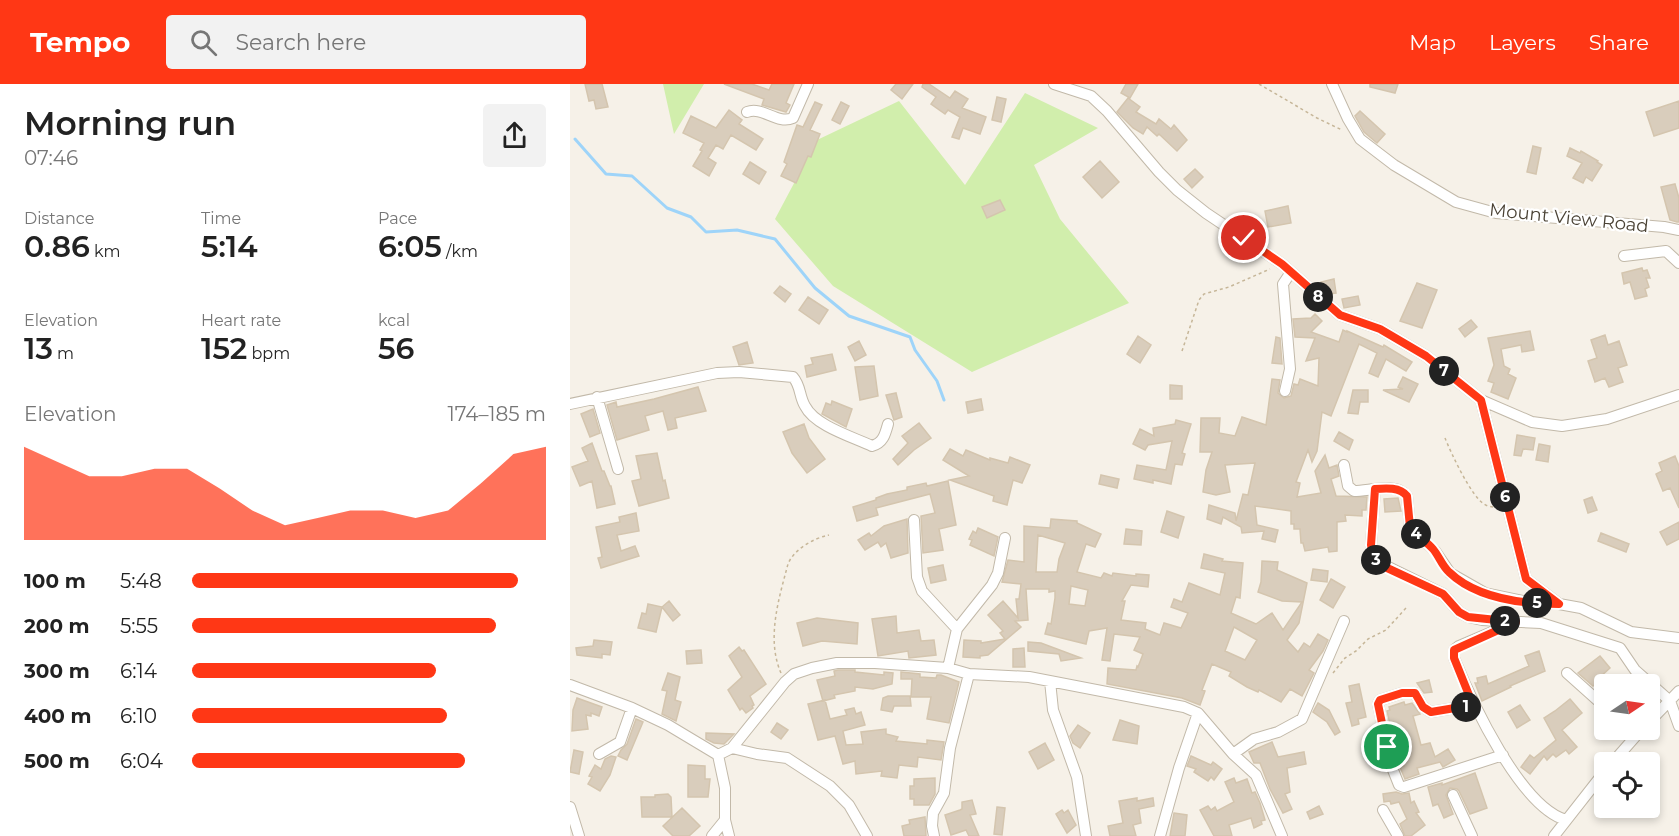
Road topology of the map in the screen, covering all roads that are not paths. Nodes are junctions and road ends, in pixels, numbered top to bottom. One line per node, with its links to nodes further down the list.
1 (808, 84): 4 (street)
2 (1054, 84): 8 (street)
3 (1332, 84): 5 (street, Mount View Road)
4 (747, 112)
5 (1679, 230)
6 (1624, 256): 7 (street)
7 (1679, 263)
8 (1291, 272): 9 (street); 12 (street)
9 (1286, 391)
10 (1679, 395): 12 (street)
11 (597, 397): 13 (street); 14 (street); 16 (street)
12 (1481, 400): 20 (street)
13 (570, 404)
14 (888, 424)
15 (1344, 465): 17 (street)
16 (618, 469)
17 (1375, 489): 20 (street); 22 (street)
18 (914, 520): 23 (street)
19 (1005, 538): 23 (street)
20 (1559, 604): 24 (street)
21 (1344, 621): 43 (street)
22 (1516, 622): 32 (street); 33 (street)
23 (957, 629): 25 (street)
24 (1679, 638)
25 (948, 669): 27 (street); 39 (street)
26 (1567, 673): 31 (street)
27 (969, 674): 28 (street); 55 (street)
28 (1050, 681): 36 (street); 56 (street)
29 (570, 685): 34 (street)
30 (1679, 691): 32 (street)
31 (1594, 697)
32 (1670, 701): 35 (street); 37 (street)
33 (1473, 705): 44 (street); 44 (street)
34 (632, 708): 41 (street); 42 (street)
35 (1660, 711)
36 (1198, 713): 43 (street); 57 (street)
37 (1679, 726)
38 (1630, 740): 40 (street)
39 (732, 748): 42 (street); 54 (street)
40 (1621, 752)
41 (599, 754)
42 (719, 754): 49 (street)
43 (1233, 754): 58 (street)
44 (1503, 755): 50 (street)
45 (1594, 785): 50 (street)
46 (1454, 795): 60 (street)
47 (570, 807): 51 (street)
48 (1383, 810): 59 (street)
49 (725, 820): 52 (street); 53 (street)
50 (1566, 820): 61 (street)
51 (579, 836)
52 (712, 836)
53 (729, 836)
54 (867, 836)
55 (934, 836)
56 (1086, 836)
57 (1160, 836)
58 (1282, 836)
59 (1398, 836)
60 (1472, 836)
61 (1554, 836)

